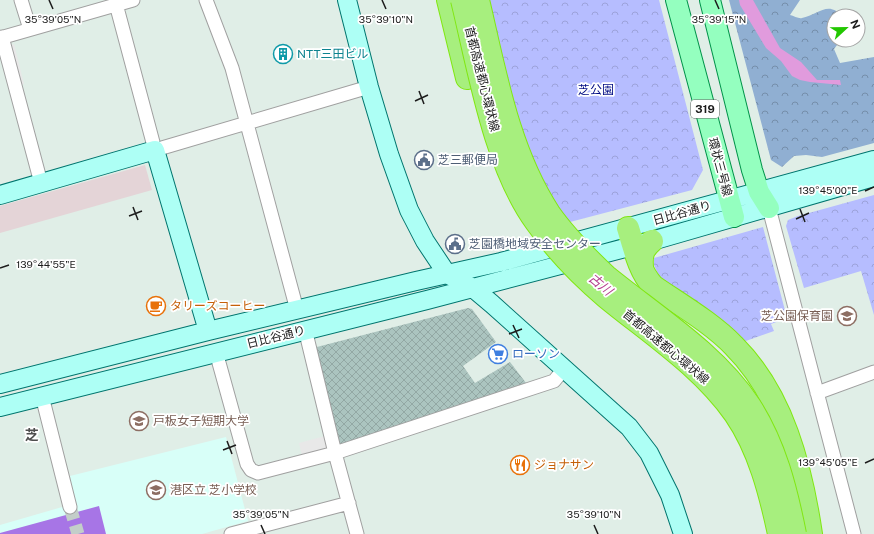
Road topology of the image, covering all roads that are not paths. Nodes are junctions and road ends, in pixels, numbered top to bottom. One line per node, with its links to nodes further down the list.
1 (22, 0): 11 (street)
2 (133, 0): 10 (street)
3 (206, 0): 14 (street)
4 (347, 0): 13 (main road)
5 (448, 0): 24 (highway, bridge)
6 (462, 0): 24 (highway, 首都高速都心環状線, bridge)
7 (478, 0): 43 (highway, 首都高速都心環状線, bridge)
8 (676, 0): 21 (main road, 環状三号線 / 319)
9 (710, 0): 20 (main road, 319)
10 (108, 4): 11 (street); 15 (street)
11 (30, 29): 12 (street)
12 (1, 37): 18 (street)
13 (369, 87): 14 (street); 23 (main road)
14 (247, 122): 15 (street); 26 (street)
15 (155, 150): 18 (main road); 28 (main road)
16 (874, 160): 20 (main road, 日比谷通り)
17 (874, 177): 20 (main road, 日比谷通り)
18 (40, 183): 19 (main road)
19 (0, 195)
20 (764, 200): 21 (main road, 日比谷通り); 33 (street)
21 (732, 208): 22 (main road, 日比谷通り); 22 (main road, 日比谷通り)
22 (638, 238): 23 (main road, 日比谷通り, bridge); 25 (main road, 日比谷通り, bridge); 44 (highway)
23 (447, 274): 25 (main road); 26 (main road, 日比谷通り)
24 (592, 285): 42 (highway, 首都高速都心環状線, bridge)
25 (473, 288): 27 (main road, 日比谷通り); 30 (main road)
26 (297, 310): 28 (main road, 日比谷通り)
27 (306, 329): 29 (main road, 日比谷通り); 36 (street)
28 (208, 331): 32 (main road, 日比谷通り)
29 (216, 352): 34 (main road, 日比谷通り); 36 (street)
30 (564, 369): 36 (street); 41 (main road)
31 (874, 372): 33 (street)
32 (0, 384)
33 (817, 393): 45 (street)
34 (42, 396): 35 (main road, 日比谷通り); 38 (street)
35 (0, 407)
36 (335, 453): 37 (street)
37 (349, 503): 39 (street); 40 (street)
38 (70, 507)
39 (231, 534)
40 (357, 534)
41 (683, 534)
42 (779, 534)
43 (795, 534)
44 (811, 534)
45 (854, 534)

